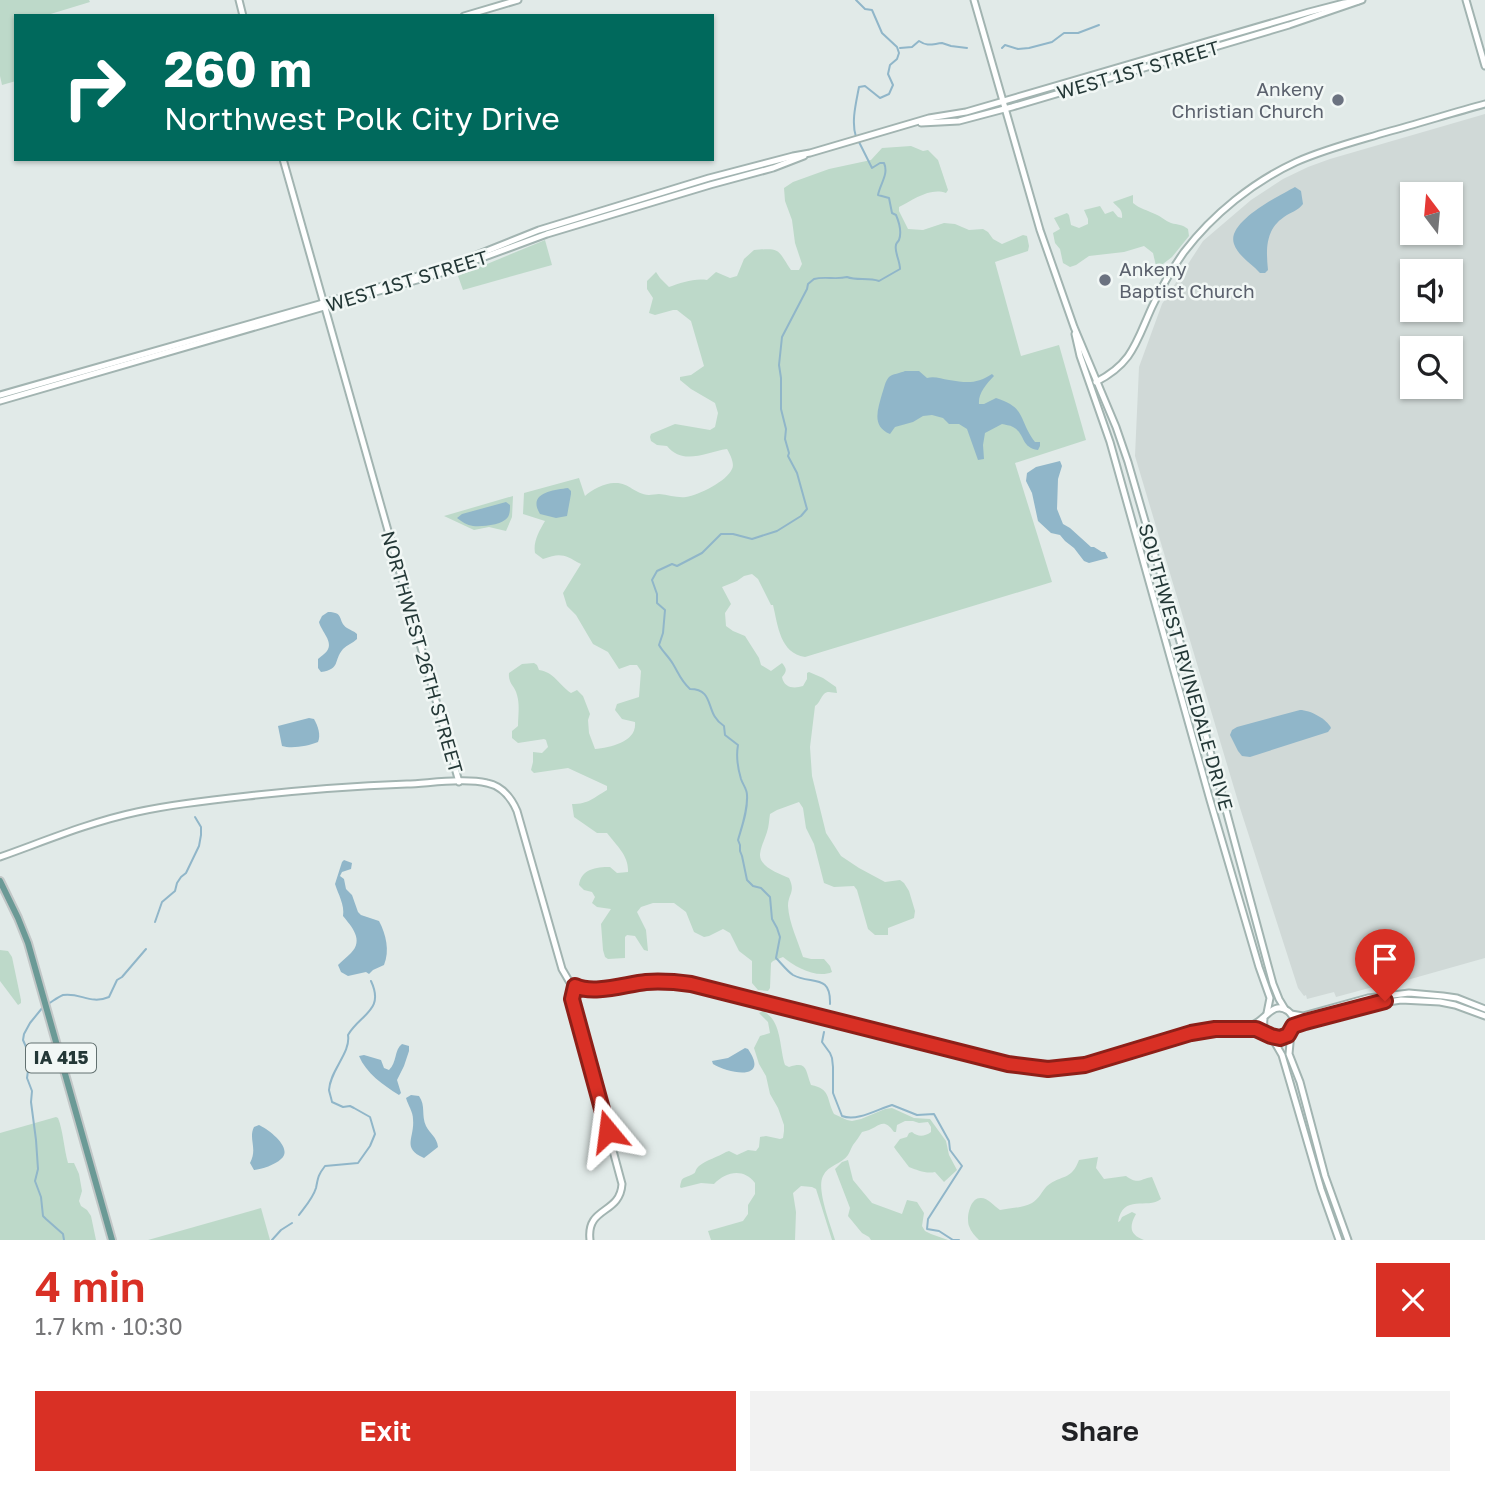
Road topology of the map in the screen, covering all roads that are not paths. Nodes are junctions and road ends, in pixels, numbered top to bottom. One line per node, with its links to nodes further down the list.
1 (518, 0): 5 (main road)
2 (974, 0): 7 (main road, SOUTHWEST IRVINEDALE DRIVE)
3 (1466, 0): 6 (main road)
4 (1360, 1): 7 (main road, WEST 1ST STREET); 9 (main road, WEST 1ST STREET)
5 (471, 14)
6 (1485, 66)
7 (1003, 101): 9 (main road, SOUTHWEST IRVINEDALE DRIVE); 10 (main road, WEST 1ST STREET)
8 (1485, 104): 13 (main road)
9 (1005, 109): 10 (main road, WEST 1ST STREET); 13 (main road, SOUTHWEST IRVINEDALE DRIVE)
10 (914, 123): 12 (main road, WEST 1ST STREET)
11 (284, 161): 12 (main road, NORTHWEST 26TH STREET)
12 (324, 304): 14 (main road, WEST 1ST STREET); 15 (main road, WEST 1ST STREET); 16 (main road, NORTHWEST 26TH STREET)
13 (1094, 384): 21 (main road, SOUTHWEST IRVINEDALE DRIVE); 23 (main road, SOUTHWEST IRVINEDALE DRIVE)
14 (0, 395)
15 (0, 401)
16 (459, 782): 17 (main road); 19 (main road)
17 (0, 857)
18 (0, 881): 27 (main road, IA 415)
19 (575, 986): 24 (main road); 28 (main road)
20 (1485, 1009): 21 (main road)
21 (1289, 1012): 23 (main road); 25 (main road, SOUTHWEST IRVINEDALE DRIVE)
22 (1485, 1016): 25 (main road)
23 (1265, 1017): 24 (main road); 26 (main road, SOUTHWEST IRVINEDALE DRIVE)
24 (1226, 1028): 26 (main road)
25 (1292, 1029): 26 (main road); 30 (main road, SOUTHWEST IRVINEDALE DRIVE)
26 (1269, 1035): 29 (main road, SOUTHWEST IRVINEDALE DRIVE)
27 (112, 1240)
28 (590, 1240)
29 (1339, 1240)
30 (1348, 1240)

